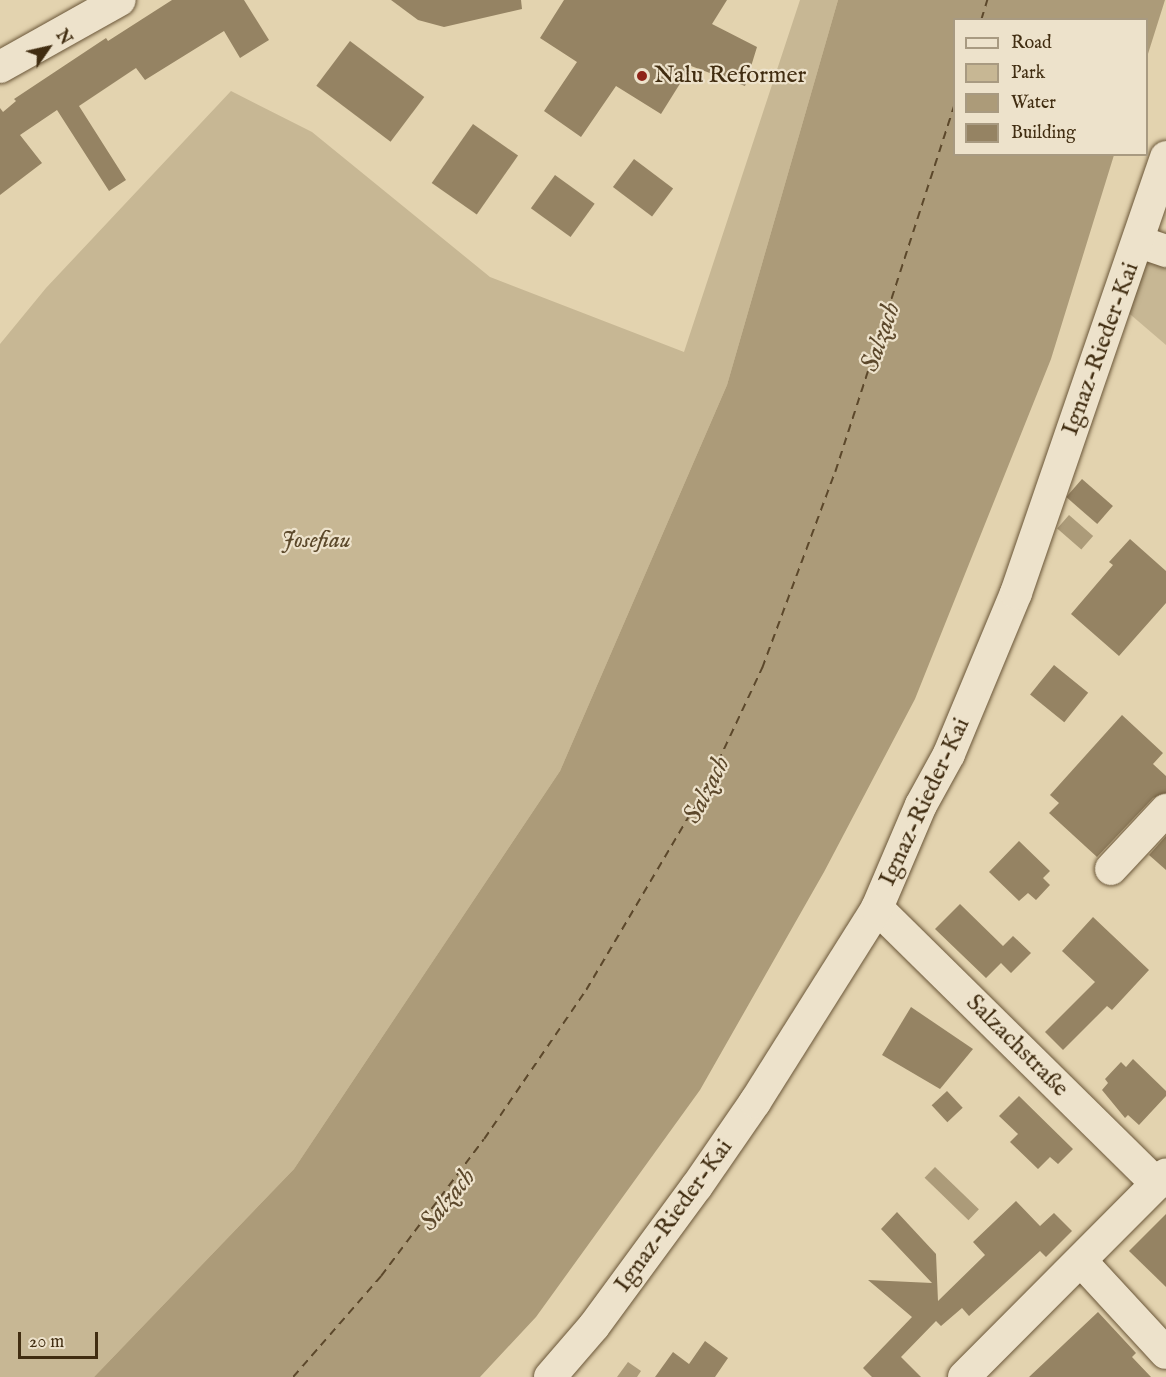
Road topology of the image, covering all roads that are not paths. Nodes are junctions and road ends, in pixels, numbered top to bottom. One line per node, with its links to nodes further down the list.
1 (120, 0): 2 (street)
2 (0, 67)
3 (1166, 157): 4 (street, Ignaz-Rieder-Kai)
4 (1153, 247): 7 (street, Ignaz-Rieder-Kai)
5 (1166, 810): 6 (street)
6 (1111, 869)
7 (877, 908): 8 (street, Salzachstraße); 11 (street, Ignaz-Rieder-Kai)
8 (1161, 1179): 9 (street)
9 (1081, 1261): 10 (street); 12 (street)
10 (1166, 1353)
11 (550, 1377)
12 (964, 1377)

